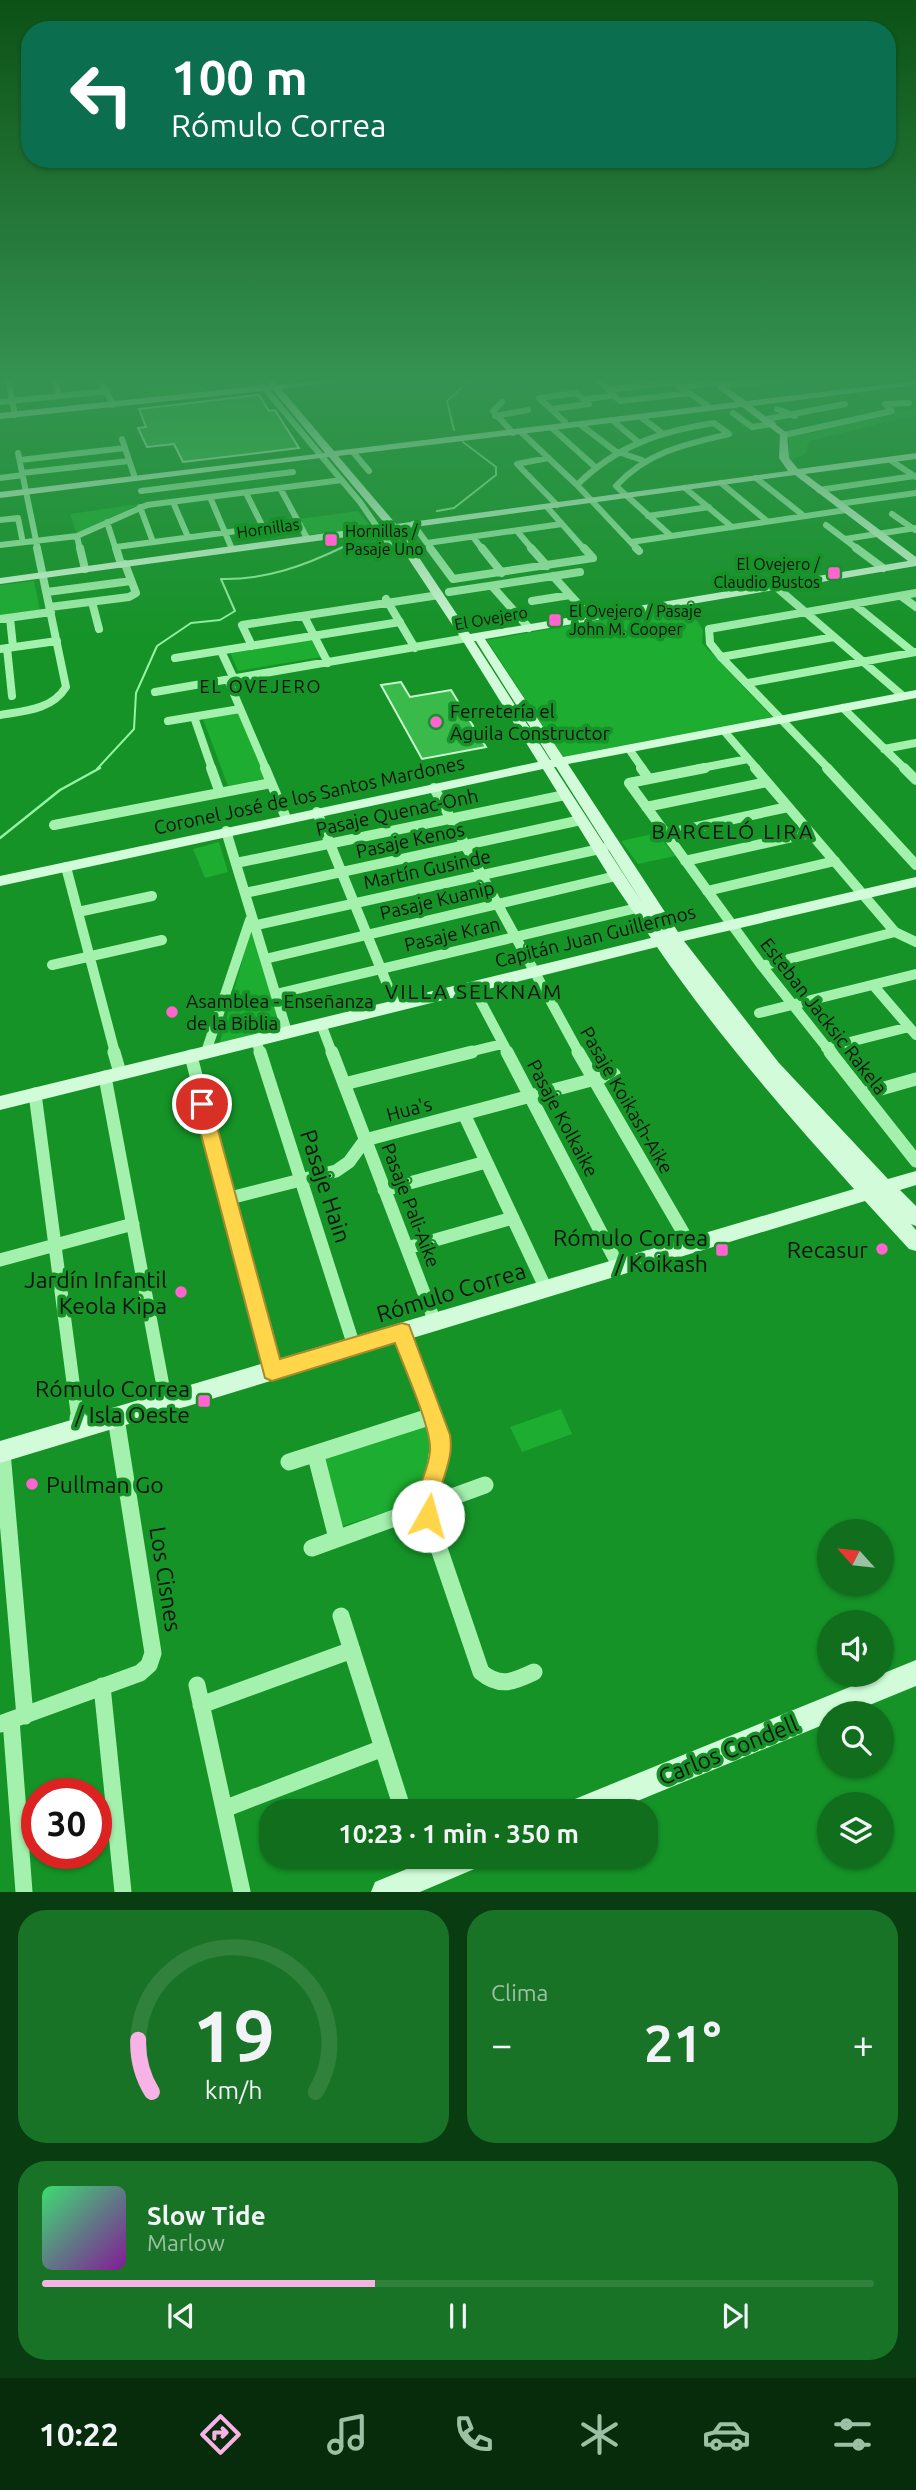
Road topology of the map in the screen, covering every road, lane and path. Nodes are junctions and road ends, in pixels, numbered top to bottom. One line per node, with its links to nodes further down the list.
1 (21, 466): 22 (street)
2 (85, 466): 22 (street)
3 (130, 466): 23 (street)
4 (218, 466): 17 (street)
5 (221, 466): 17 (street)
6 (289, 466): 20 (street)
7 (338, 466): 26 (street)
8 (343, 466): 56 (street)
9 (365, 466): 19 (street)
10 (519, 466): 45 (street)
11 (557, 466): 30 (street)
12 (594, 466): 30 (street)
13 (636, 466): 40 (street)
14 (791, 466): 21 (street)
15 (844, 466): 21 (street, Hornillas)
16 (899, 466): 24 (street)
17 (204, 468): 23 (street); 28 (street)
18 (332, 469): 26 (street)
19 (369, 471)
20 (292, 472): 28 (street); 31 (street)
21 (796, 473): 27 (street, Hornillas); 35 (street)
22 (23, 474): 25 (street); 34 (street)
23 (135, 476): 34 (street); 36 (street)
24 (915, 477): 35 (street)
25 (0, 478)
26 (346, 478): 31 (street); 56 (street); 60 (street)
27 (756, 478): 29 (street, Hornillas); 50 (street)
28 (211, 482): 36 (street); 41 (street)
29 (721, 483): 33 (street, Hornillas); 52 (street)
30 (577, 485): 42 (street)
31 (301, 486): 32 (street)
32 (280, 488): 37 (street); 54 (street)
33 (685, 488): 40 (street, Hornillas); 46 (street)
34 (26, 489): 38 (street); 72 (street)
35 (819, 490): 47 (street)
36 (141, 491): 44 (street)
37 (246, 492): 41 (street); 58 (street)
38 (0, 493)
39 (916, 493): 47 (street)
40 (626, 495): 42 (street, Hornillas); 49 (street)
41 (214, 497): 43 (street); 63 (street)
42 (590, 501): 45 (street, Hornillas); 74 (street)
43 (173, 502): 44 (street); 67 (street)
44 (143, 506): 53 (street); 73 (street)
45 (552, 506): 55 (street); 56 (street, Hornillas)
46 (709, 507): 49 (street); 59 (street)
47 (842, 507): 50 (street); 64 (street)
48 (892, 514): 61 (street)
49 (648, 516): 66 (street)
50 (804, 516): 52 (street)
51 (0, 520): 69 (street)
52 (767, 521): 59 (street)
53 (107, 522): 65 (street); 77 (street)
54 (298, 523): 58 (street); 70 (street)
55 (562, 524): 62 (street); 83 (street)
56 (403, 525): 60 (street, Hornillas); 75 (street); 80 (street); 96 (street)
57 (826, 525): 71 (street)
58 (263, 527): 63 (street)
59 (732, 527): 66 (street)
60 (381, 528): 70 (street, Hornillas); 80 (street)
61 (915, 529): 64 (street)
62 (517, 531): 68 (street); 83 (street)
63 (225, 532): 67 (street); 78 (street)
64 (878, 534): 71 (street); 81 (street)
65 (77, 536): 72 (street); 85 (street)
66 (671, 536): 74 (street)
67 (188, 537): 73 (street)
68 (473, 537): 75 (street); 87 (street)
69 (22, 538)
70 (307, 538): 78 (street, Hornillas)
71 (845, 539): 84 (street)
72 (36, 540): 76 (street); 88 (street)
73 (153, 542): 77 (street)
74 (631, 542): 79 (street)
75 (427, 543): 87 (street)
76 (0, 545)
77 (116, 547): 82 (street)
78 (232, 549): 82 (street, Hornillas)
79 (639, 551)
80 (410, 552): 96 (street)
81 (916, 562): 84 (street, El Ovejero)
82 (123, 564): 85 (street, Hornillas); 91 (street)
83 (547, 566): 87 (street)
84 (883, 568): 93 (street, El Ovejero)
85 (85, 569): 88 (street, Hornillas)
86 (580, 572): 89 (street)
87 (502, 573)
88 (43, 575): 90 (street, Hornillas); 94 (street)
89 (553, 576): 92 (street); 97 (street)
90 (0, 581)
91 (131, 581): 94 (street); 101 (street)
92 (492, 586): 96 (street); 111 (street)
93 (775, 586): 105 (street); 107 (street, El Ovejero)
94 (47, 592): 104 (street)
95 (916, 593): 98 (street)
96 (444, 594): 99 (street); 114 (street)
97 (570, 595): 100 (street); 107 (street)
98 (901, 596): 102 (street); 103 (street)
99 (386, 600): 106 (street); 110 (street)
100 (532, 601)
101 (92, 602): 104 (street); 112 (street)
102 (854, 604): 105 (street); 121 (street)
103 (916, 607)
104 (50, 610): 108 (street); 116 (street)
105 (806, 612): 115 (street); 122 (street)
106 (303, 616): 113 (street); 117 (street)
107 (590, 617): 111 (street, El Ovejero)
108 (10, 618): 109 (street); 118 (street)
109 (0, 619)
110 (400, 622): 113 (street); 119 (street)
111 (529, 628): 114 (street, El Ovejero)
112 (99, 629)
113 (314, 637): 117 (street); 125 (street)
114 (473, 637): 119 (street, El Ovejero); 142 (street)
115 (834, 637): 122 (street); 124 (street)
116 (57, 641): 118 (street); 133 (street)
117 (252, 646): 120 (street)
118 (7, 648): 130 (street)
119 (415, 648): 125 (street, El Ovejero)
120 (221, 651): 123 (street); 126 (street)
121 (914, 652): 124 (street)
122 (721, 657): 127 (street)
123 (175, 658)
124 (863, 662): 127 (street); 129 (street)
125 (328, 663): 126 (street, El Ovejero)
126 (231, 679): 128 (street, El Ovejero); 132 (street)
127 (748, 683): 135 (street)
128 (155, 692)
129 (910, 695): 131 (street, Coronel José de los Santos Mardones)
130 (12, 696)
131 (843, 708): 135 (street, Coronel José de los Santos Mardones); 140 (street)
132 (240, 709): 134 (street); 146 (street)
133 (0, 715)
134 (194, 717): 136 (street); 148 (street)
135 (783, 719): 137 (street, Coronel José de los Santos Mardones); 166 (street)
136 (169, 721)
137 (724, 731): 139 (street, Coronel José de los Santos Mardones); 141 (street)
138 (916, 743): 140 (street)
139 (629, 749): 142 (street, Coronel José de los Santos Mardones); 143 (street)
140 (884, 749): 144 (street)
141 (748, 760): 143 (street); 145 (street)
142 (551, 763): 147 (street, Coronel José de los Santos Mardones); 149 (street); 162 (street)
143 (649, 779): 150 (street, Esteban Jacksic Rakela)
144 (916, 780)
145 (767, 782): 150 (street); 151 (street)
146 (271, 783): 148 (street); 153 (street)
147 (434, 788): 152 (street, Coronel José de los Santos Mardones); 154 (street, Pasaje Koikash-Aike)
148 (220, 793): 156 (street)
149 (565, 795): 154 (street, Pasaje Quenac-Onh); 155 (street)
150 (646, 807): 159 (street, Esteban Jacksic Rakela)
151 (788, 807): 158 (street); 159 (street)
152 (317, 812): 153 (street, Coronel José de los Santos Mardones); 160 (street)
153 (286, 818): 157 (street, Coronel José de los Santos Mardones)
154 (451, 820): 160 (street, Pasaje Quenac-Onh); 161 (street, Pasaje Koikash-Aike)
155 (581, 820): 161 (street, Pasaje Kenos); 162 (street)
156 (54, 825)
157 (226, 831): 165 (street); 167 (street, Coronel José de los Santos Mardones)
158 (810, 833): 163 (street); 164 (street)
159 (665, 834): 163 (street, Esteban Jacksic Rakela)
160 (331, 844): 165 (street, Pasaje Quenac-Onh); 168 (street)
161 (465, 846): 168 (street, Pasaje Kenos); 169 (street, Pasaje Koikash-Aike)
162 (607, 847): 169 (street, Martín Gusinde); 170 (street); 186 (street)
163 (685, 861): 173 (street, Esteban Jacksic Rakela)
164 (835, 861): 173 (street); 175 (street)
165 (236, 863): 174 (street)
166 (916, 865)
167 (66, 867): 171 (street, Coronel José de los Santos Mardones); 180 (street)
168 (342, 872): 174 (street, Pasaje Kenos); 177 (street)
169 (481, 875): 177 (street, Martín Gusinde); 178 (street, Pasaje Koikash-Aike)
170 (616, 876): 178 (street, Pasaje Kuanip); 179 (street)
171 (0, 881)
172 (916, 883): 175 (street, Capitán Juan Guillermos)
173 (707, 891): 182 (street, Esteban Jacksic Rakela)
174 (245, 893): 181 (street)
175 (864, 894): 182 (street, Capitán Juan Guillermos); 183 (street)
176 (152, 896): 180 (street)
177 (354, 903): 181 (street, Martín Gusinde); 184 (street)
178 (496, 904): 184 (street, Pasaje Kuanip); 185 (street, Pasaje Koikash-Aike)
179 (637, 908): 185 (street, Pasaje Kran); 186 (street)
180 (78, 912): 189 (street)
181 (251, 922): 190 (street); 208 (street)
182 (731, 925): 186 (street, Capitán Juan Guillermos); 192 (street, Esteban Jacksic Rakela)
183 (895, 932): 188 (street); 192 (street)
184 (367, 934): 190 (street, Pasaje Kuanip); 193 (street)
185 (513, 937): 193 (street, Pasaje Kran); 194 (street, Pasaje Koikash-Aike)
186 (667, 939): 194 (street, Capitán Juan Guillermos); 225 (street)
187 (162, 940): 189 (street)
188 (916, 942)
189 (89, 957): 191 (street); 210 (street)
190 (265, 958): 198 (street)
191 (52, 965)
192 (762, 965): 199 (street, Esteban Jacksic Rakela)
193 (381, 968): 198 (street, Pasaje Kran); 200 (street)
194 (532, 972): 197 (street, Capitán Juan Guillermos); 212 (street, Pasaje Koikash-Aike)
195 (916, 974): 196 (street)
196 (873, 985): 199 (street); 203 (street)
197 (472, 987): 200 (street, Capitán Juan Guillermos); 206 (street, Pasaje Kolkaike)
198 (276, 994): 204 (street)
199 (793, 1005): 201 (street); 207 (street, Esteban Jacksic Rakela)
200 (396, 1006): 202 (street, Capitán Juan Guillermos)
201 (759, 1013)
202 (320, 1024): 204 (street, Capitán Juan Guillermos); 213 (street, Pasaje Pali-Aike)
203 (912, 1031): 207 (street)
204 (287, 1032): 205 (street, Capitán Juan Guillermos)
205 (256, 1040): 208 (street, Capitán Juan Guillermos); 223 (street, Pasaje Hain)
206 (502, 1044): 213 (street); 216 (street, Pasaje Kolkaike)
207 (826, 1048): 215 (street, Esteban Jacksic Rakela)
208 (198, 1054): 210 (street, Capitán Juan Guillermos); 226 (street)
209 (614, 1074): 212 (street, Hua's)
210 (113, 1075): 214 (street, Capitán Juan Guillermos); 229 (street)
211 (916, 1079): 215 (street)
212 (594, 1080): 216 (street, Hua's); 232 (street, Pasaje Koikash-Aike)
213 (344, 1084): 219 (street, Pasaje Pali-Aike)
214 (35, 1094): 217 (street, Capitán Juan Guillermos); 231 (street)
215 (863, 1094): 220 (street, Esteban Jacksic Rakela)
216 (530, 1097): 218 (street, Hua's); 235 (street, Pasaje Kolkaike)
217 (0, 1102)
218 (464, 1114): 219 (street, Hua's); 221 (street)
219 (365, 1140): 223 (street, Hua's); 224 (street, Pasaje Pali-Aike)
220 (916, 1161)
221 (486, 1162): 224 (street); 227 (street)
222 (916, 1178): 225 (street, Rómulo Correa)
223 (302, 1180): 226 (street, Hua's); 239 (street, Pasaje Hain)
224 (384, 1190): 233 (street, Pasaje Pali-Aike)
225 (876, 1190): 228 (street); 230 (street); 232 (street, Rómulo Correa)
226 (226, 1199): 240 (street)
227 (513, 1218): 233 (street); 236 (street)
228 (916, 1218)
229 (134, 1224): 231 (street); 241 (street)
230 (916, 1243)
231 (55, 1245): 234 (street); 244 (street)
232 (691, 1246): 235 (street, Rómulo Correa)
233 (407, 1248): 237 (street, Pasaje Pali-Aike)
234 (0, 1260)
235 (619, 1267): 236 (street, Rómulo Correa)
236 (546, 1289): 237 (street, Rómulo Correa)
237 (435, 1322): 238 (street, Rómulo Correa)
238 (402, 1332): 239 (street, Rómulo Correa); 242 (street)
239 (354, 1346): 240 (street, Rómulo Correa)
240 (272, 1371): 241 (street, Rómulo Correa)
241 (166, 1402): 243 (street, Rómulo Correa)
242 (432, 1416): 246 (street); 249 (street)
243 (116, 1417): 244 (street, Rómulo Correa); 257 (street, Los Cisnes)
244 (79, 1429): 245 (street, Rómulo Correa)
245 (1, 1452): 259 (street)
246 (316, 1455): 247 (street); 250 (street)
247 (289, 1462)
248 (485, 1485): 249 (street)
249 (427, 1506): 250 (street); 254 (street)
250 (338, 1538): 251 (street)
251 (312, 1548)
252 (341, 1616): 253 (street)
253 (352, 1650): 258 (street); 260 (street)
254 (534, 1672)
255 (916, 1672): 262 (street, Carlos Condell)
256 (197, 1685): 258 (street)
257 (103, 1686): 259 (street); 266 (street)
258 (201, 1704): 263 (street)
259 (12, 1720): 265 (street)
260 (383, 1748): 261 (street); 263 (street)
261 (399, 1799)
262 (609, 1799)
263 (224, 1809): 267 (street)
264 (417, 1869): 268 (street)
265 (24, 1892)
266 (124, 1892)
267 (242, 1892)
268 (385, 1892)

